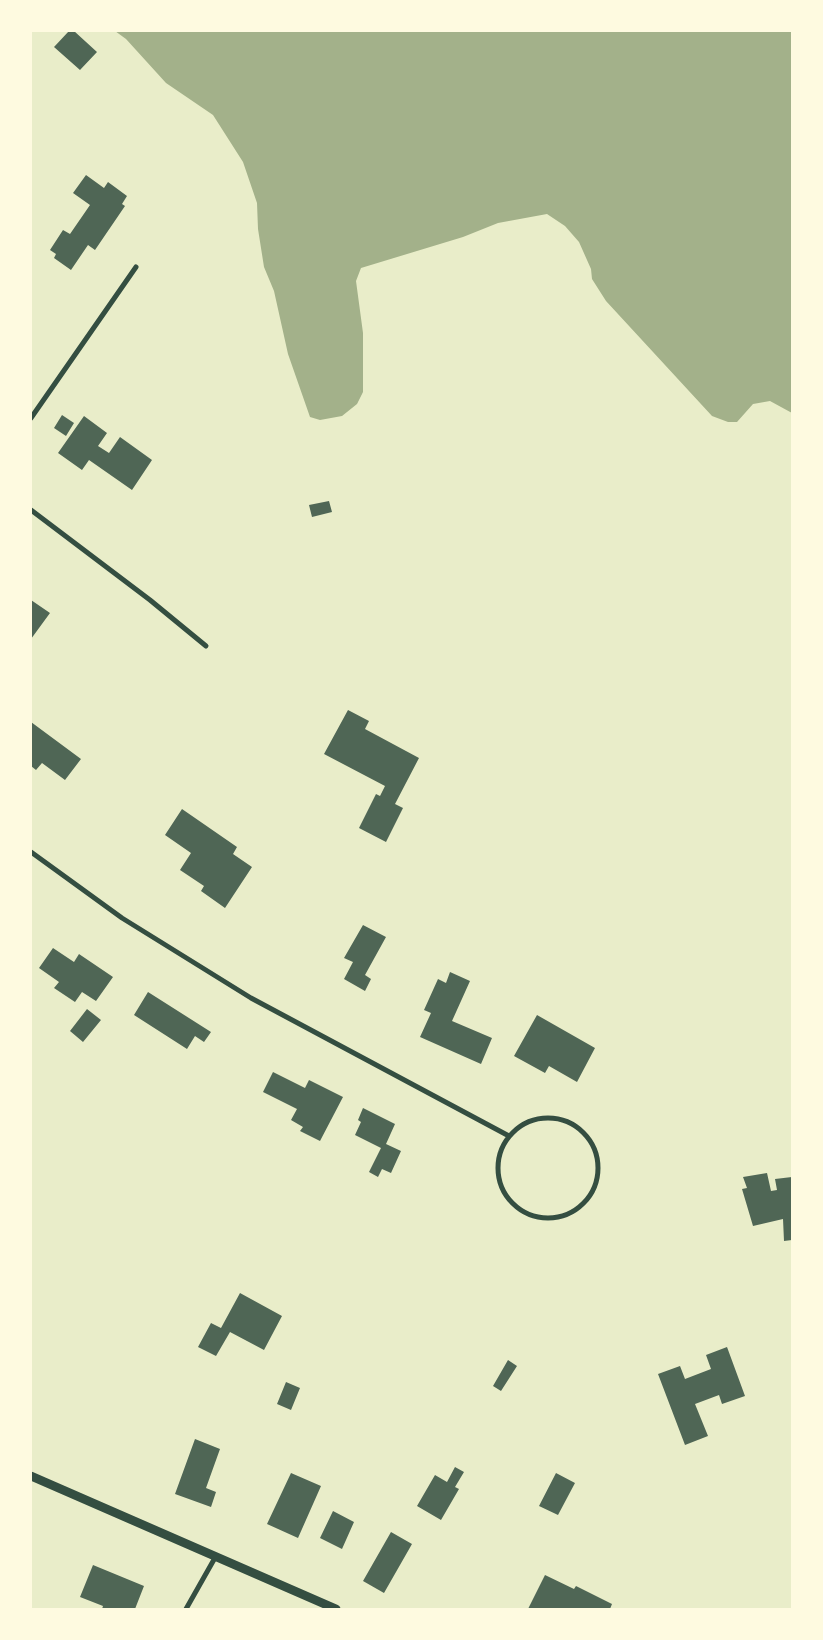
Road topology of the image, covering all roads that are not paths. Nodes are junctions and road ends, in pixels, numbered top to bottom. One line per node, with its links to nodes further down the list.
1 (136, 267): 2 (street)
2 (31, 418)
3 (31, 510): 4 (street)
4 (206, 646)
5 (31, 852): 6 (street)
6 (509, 1136): 6 (street)
7 (31, 1476): 8 (street)
8 (216, 1556): 9 (street); 10 (street)
9 (186, 1609)
10 (336, 1609)

